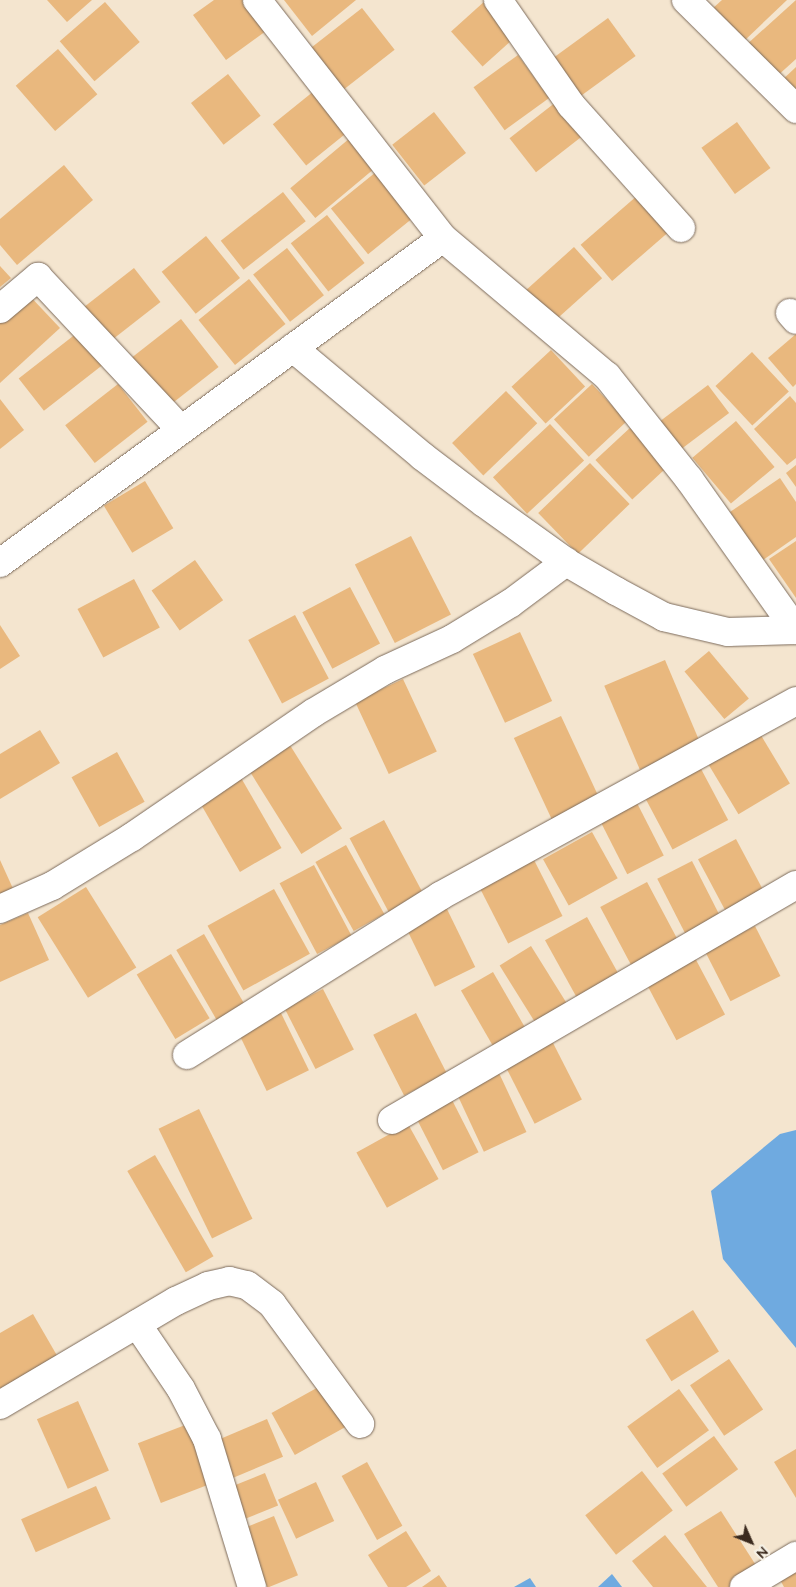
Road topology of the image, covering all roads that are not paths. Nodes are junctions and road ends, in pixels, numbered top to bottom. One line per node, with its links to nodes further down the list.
1 (257, 0): 6 (street)
2 (498, 0): 5 (street)
3 (686, 0): 4 (street)
4 (796, 109)
5 (681, 228)
6 (443, 238): 8 (street); 12 (street)
7 (0, 309): 9 (street)
8 (293, 348): 9 (street); 10 (street)
9 (181, 430): 11 (street)
10 (566, 562): 12 (street); 15 (street)
11 (0, 563)
12 (796, 630)
13 (796, 701): 16 (street)
14 (796, 885): 17 (street)
15 (0, 909)
16 (187, 1055)
17 (392, 1120)
18 (137, 1324): 19 (street); 20 (street); 22 (street)
19 (0, 1405)
20 (360, 1424)
21 (796, 1556): 23 (street)
22 (252, 1587)
23 (744, 1587)

